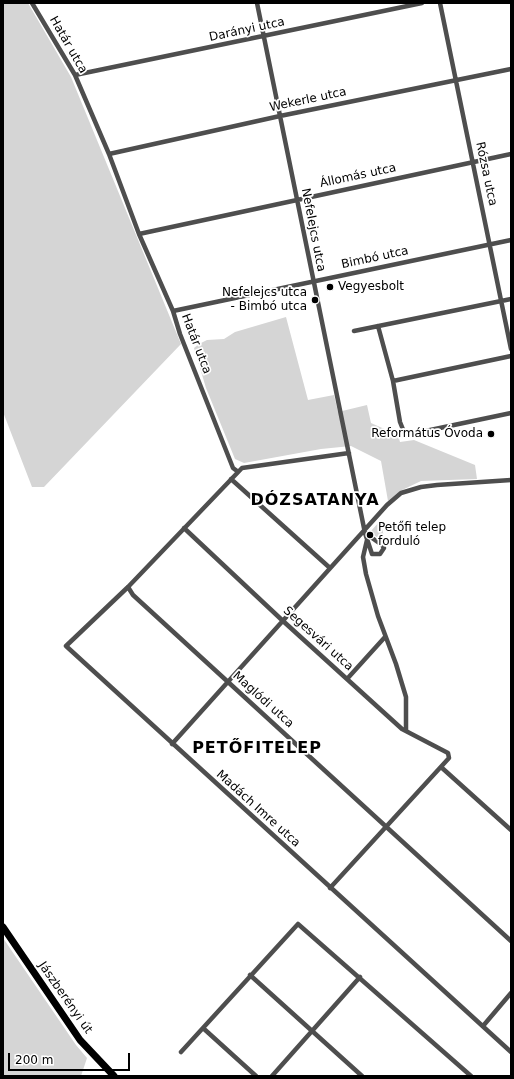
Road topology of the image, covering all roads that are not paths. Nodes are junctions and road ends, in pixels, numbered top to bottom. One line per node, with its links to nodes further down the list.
1 (32, 3): 7 (street, Határ utca)
2 (257, 3): 5 (street, Nefelejcs utca)
3 (422, 3): 5 (street, Darányi utca)
4 (440, 3): 8 (street, Rózsa utca)
5 (264, 36): 7 (street, Darányi utca); 9 (street, Nefelejcs utca)
6 (511, 69): 8 (street, Wekerle utca)
7 (75, 75): 10 (street, Határ utca)
8 (455, 80): 9 (street, Wekerle utca); 12 (street, Rózsa utca)
9 (280, 116): 10 (street, Wekerle utca); 13 (street, Nefelejcs utca)
10 (109, 154): 14 (street, Határ utca)
11 (511, 154): 12 (street, Állomás utca)
12 (473, 162): 13 (street, Állomás utca); 16 (street, Rózsa utca)
13 (296, 200): 14 (street, Állomás utca); 17 (street, Nefelejcs utca)
14 (138, 234): 20 (street, Határ utca)
15 (511, 240): 16 (street, Bimbó utca)
16 (490, 244): 17 (street, Bimbó utca); 19 (street, Rózsa utca)
17 (313, 281): 20 (street, Bimbó utca); 27 (street, Nefelejcs utca)
18 (511, 299): 19 (street)
19 (502, 301): 21 (street); 23 (street, Rózsa utca)
20 (173, 311): 28 (street, Határ utca)
21 (378, 326): 22 (street); 25 (street)
22 (354, 331)
23 (511, 349)
24 (511, 356): 25 (street)
25 (393, 381): 26 (street)
26 (511, 413)
27 (349, 453): 28 (street); 32 (street, Nefelejcs utca)
28 (236, 471): 29 (street)
29 (231, 479): 31 (street); 34 (street)
30 (511, 480): 32 (street)
31 (184, 528): 35 (street); 36 (street, Segesvári utca)
32 (365, 532): 33 (street, Nefelejcs utca); 33 (street); 34 (street)
33 (366, 538): 37 (street)
34 (330, 568): 36 (street)
35 (128, 587): 39 (street, Maglódi utca); 41 (street, Madách Imre utca)
36 (283, 621): 38 (street, Segesvári utca); 39 (street)
37 (385, 637): 38 (street); 40 (street)
38 (348, 679): 40 (street, Segesvári utca)
39 (228, 681): 41 (street); 43 (street, Maglódi utca)
40 (406, 731): 42 (street, Segesvári utca)
41 (172, 744): 45 (street, Madách Imre utca)
42 (441, 767): 43 (street); 44 (street)
43 (387, 827): 45 (street); 47 (street, Maglódi utca)
44 (511, 830)
45 (330, 888): 51 (street, Madách Imre utca)
46 (3, 927): 56 (main road, Jászberényi út)
47 (511, 940)
48 (250, 975): 49 (street); 52 (street); 53 (street)
49 (360, 977): 53 (street); 60 (street)
50 (511, 993): 51 (street)
51 (483, 1026): 55 (street, Madách Imre utca)
52 (203, 1028): 54 (street); 57 (street)
53 (311, 1031): 58 (street); 59 (street)
54 (182, 1052)
55 (511, 1052)
56 (114, 1076)
57 (256, 1076)
58 (272, 1076)
59 (362, 1076)
60 (471, 1076)

